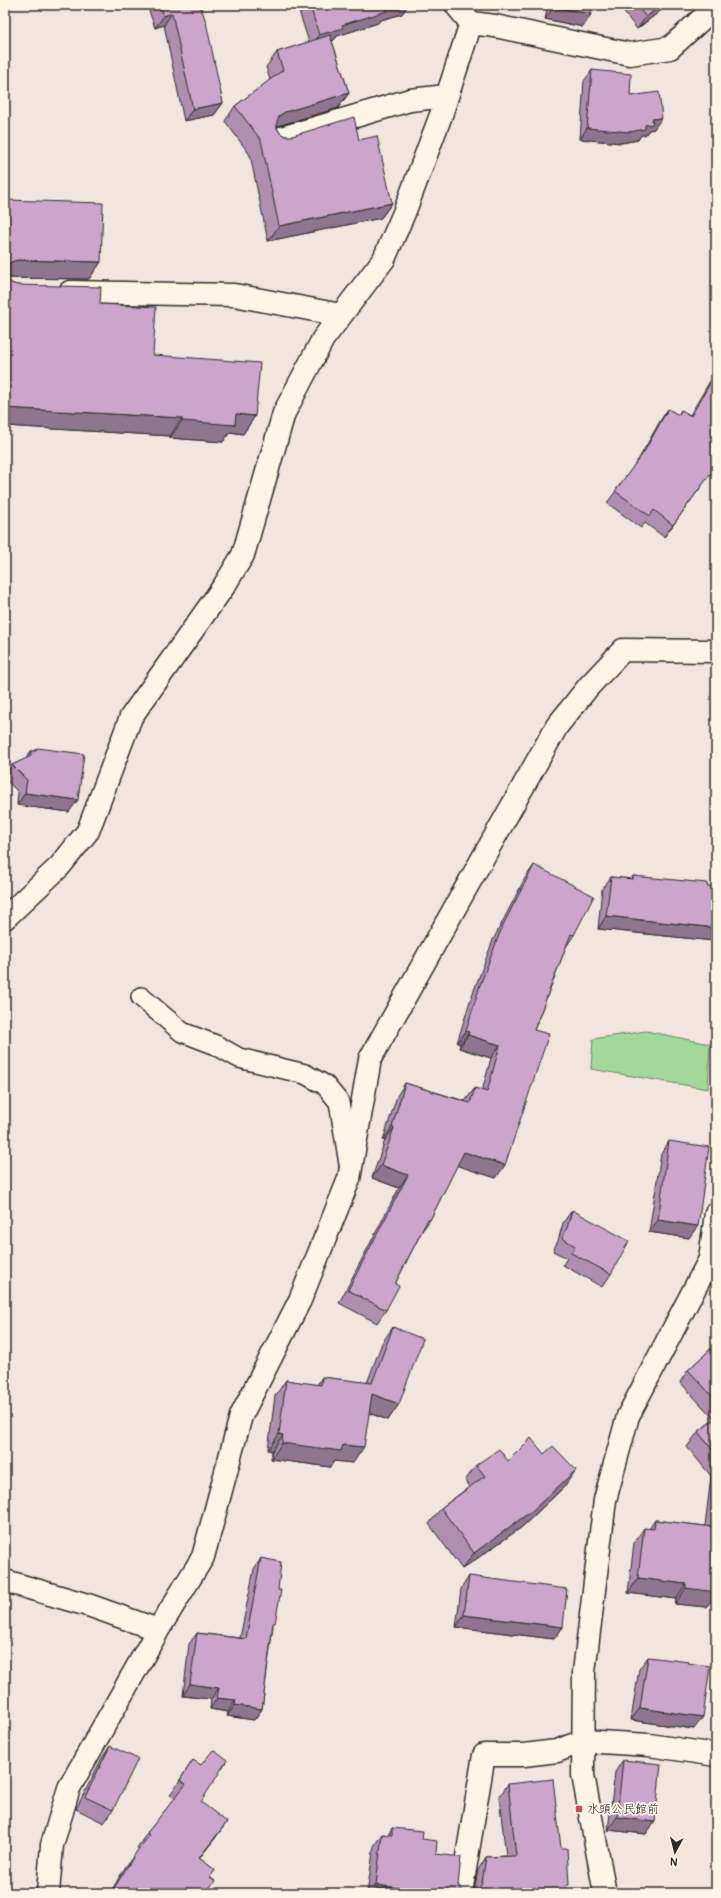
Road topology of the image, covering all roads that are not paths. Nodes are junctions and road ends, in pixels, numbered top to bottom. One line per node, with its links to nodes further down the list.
1 (456, 5): 3 (street)
2 (716, 6): 3 (street)
3 (471, 23): 4 (street)
4 (447, 96): 5 (street); 7 (street)
5 (278, 139)
6 (52, 291): 7 (street)
7 (341, 315): 9 (street)
8 (716, 651): 11 (street)
9 (5, 918)
10 (141, 997): 11 (lane)
11 (350, 1174): 14 (street)
12 (716, 1212): 15 (street)
13 (5, 1580): 14 (street)
14 (158, 1630): 17 (street)
15 (583, 1741): 16 (street); 18 (street); 19 (street)
16 (716, 1755)
17 (48, 1893)
18 (460, 1893)
19 (604, 1893)

